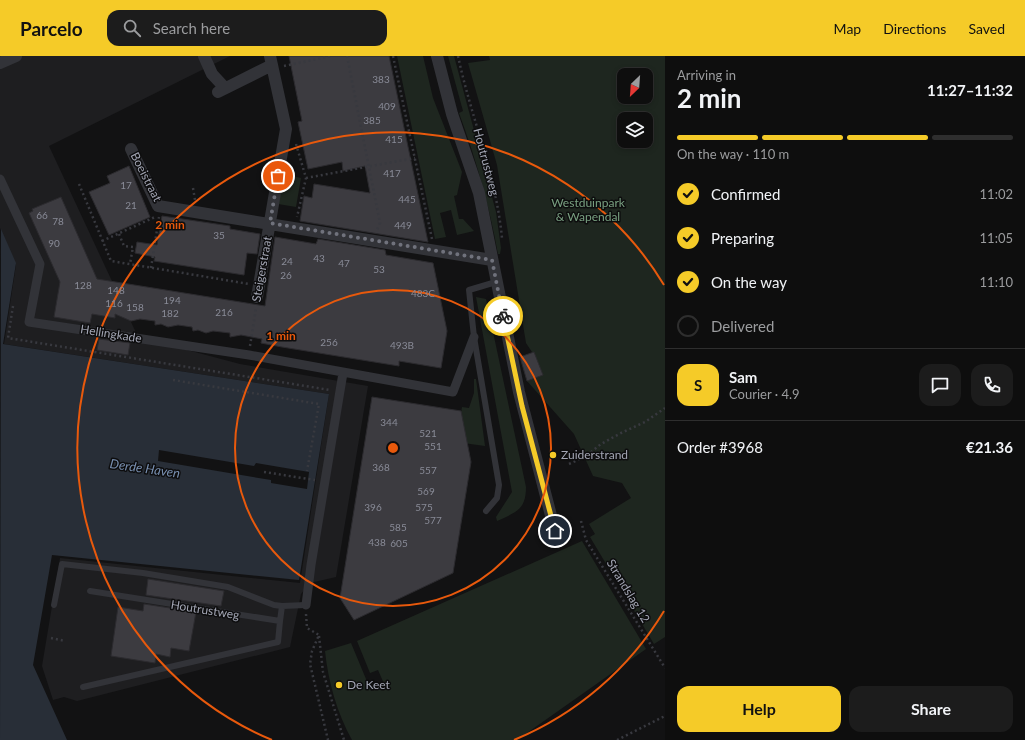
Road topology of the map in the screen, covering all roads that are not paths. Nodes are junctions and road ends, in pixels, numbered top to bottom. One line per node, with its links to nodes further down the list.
1 (16, 56): 5 (street)
2 (204, 56): 4 (street)
3 (437, 56): 9 (street, Houtrustweg)
4 (272, 61): 8 (street, Steigerstraat)
5 (0, 63)
6 (131, 148): 8 (street, Boeistraat)
7 (0, 179): 13 (street, Hellingkade)
8 (270, 223): 9 (street, Boeistraat); 11 (street, Steigerstraat)
9 (492, 260): 10 (street, Houtrustweg)
10 (496, 282): 12 (lane); 15 (street, Houtrustweg)
11 (258, 292)
12 (474, 337): 13 (street, Hellingkade); 14 (lane)
13 (343, 373): 18 (street)
14 (486, 511)
15 (555, 531)
16 (90, 591): 20 (lane, Houtrustweg)
17 (54, 604): 19 (lane)
18 (306, 604): 19 (lane)
19 (282, 606): 20 (lane)
20 (280, 621): 21 (lane)
21 (83, 687)

